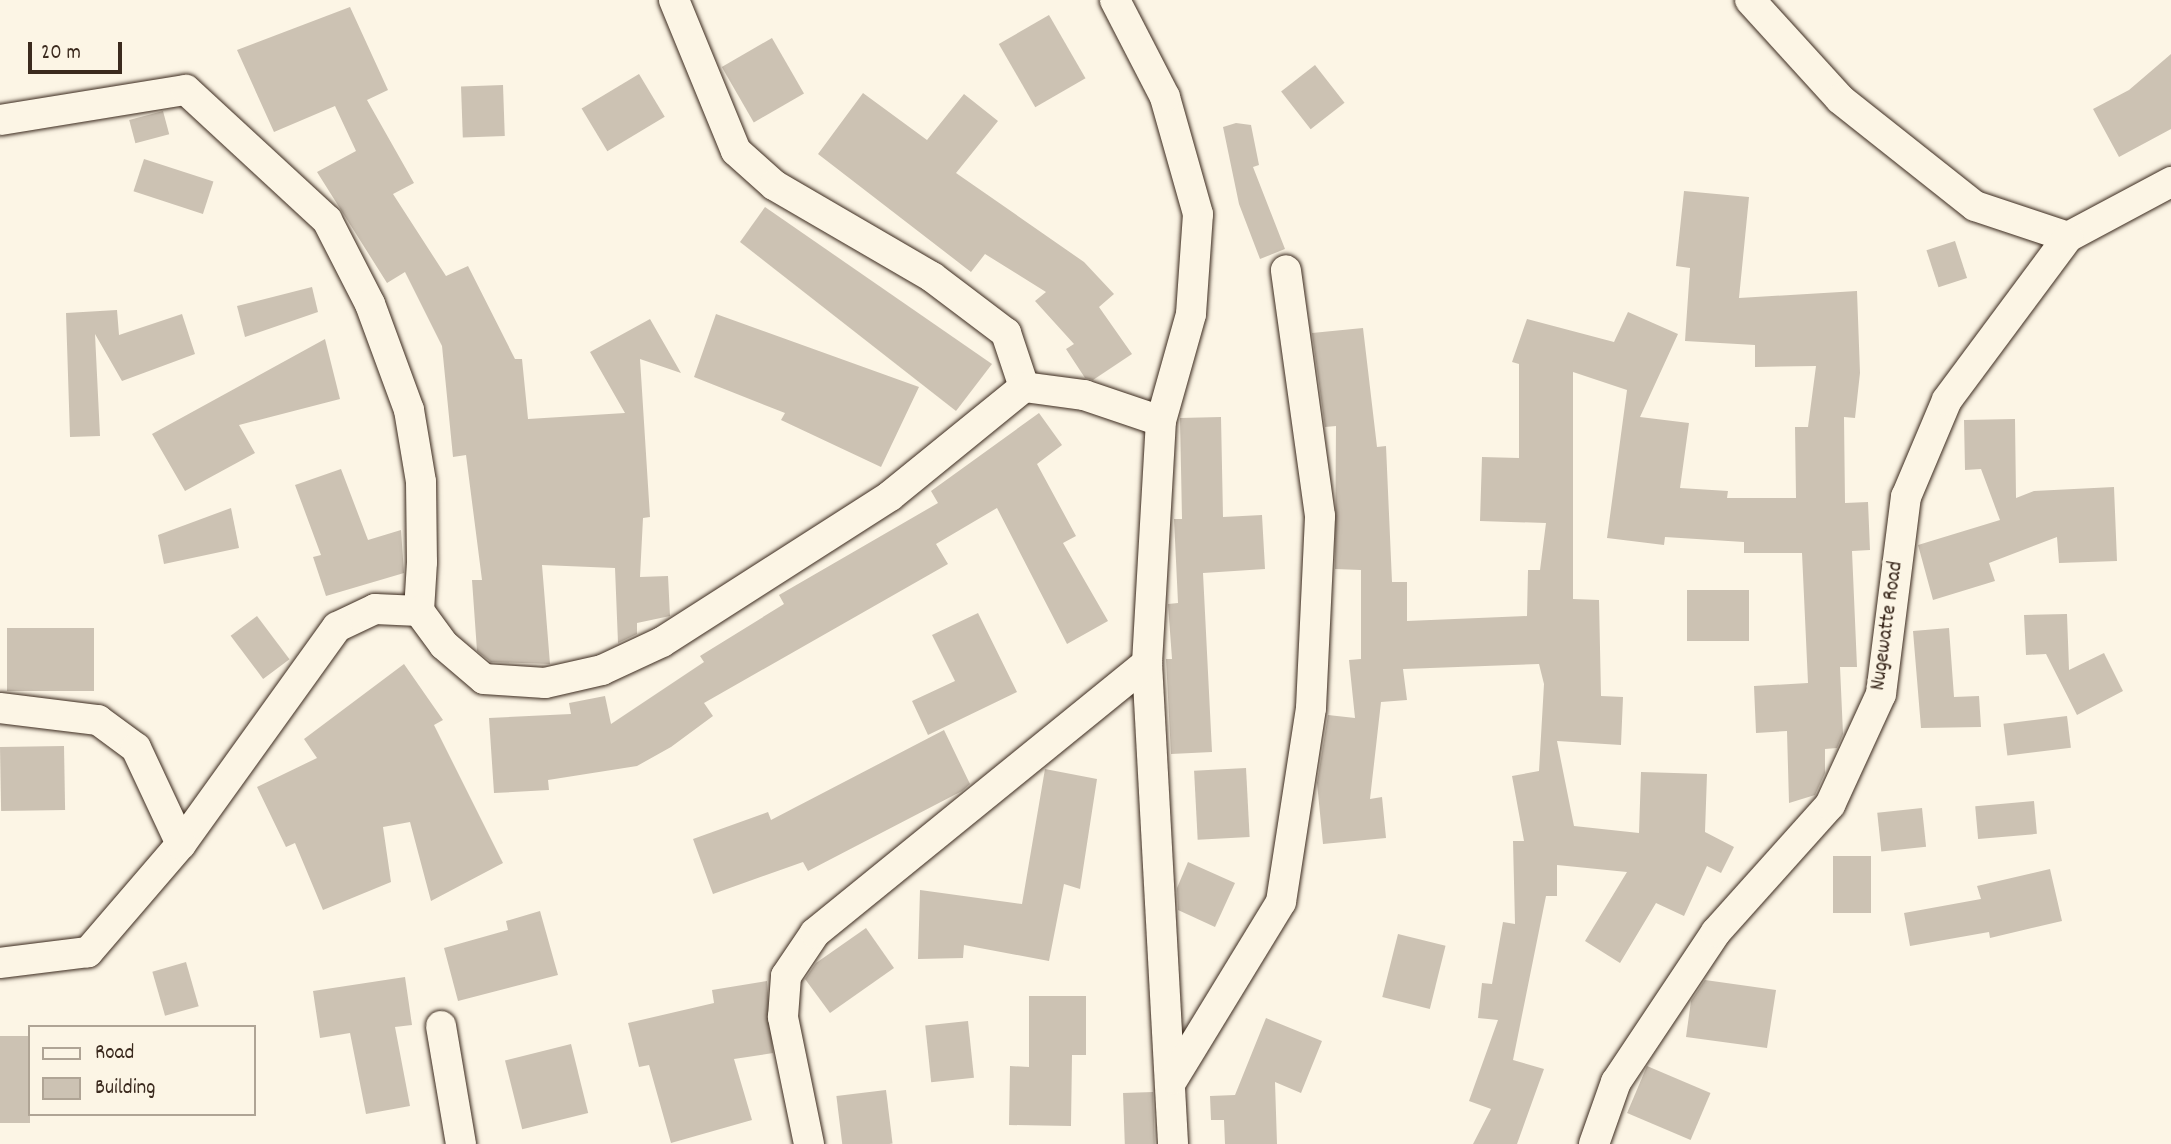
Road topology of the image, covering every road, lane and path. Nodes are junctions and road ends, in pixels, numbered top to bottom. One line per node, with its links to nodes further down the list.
1 (674, 0): 8 (street)
2 (1115, 0): 9 (street)
3 (1750, 0): 6 (street)
4 (0, 120): 10 (street)
5 (2171, 182): 6 (street)
6 (2068, 237): 20 (street, Nugewatte Road)
7 (1286, 270): 16 (street)
8 (1024, 387): 9 (street); 10 (street)
9 (1161, 421): 11 (street)
10 (419, 611): 13 (street)
11 (1147, 663): 16 (street); 18 (street)
12 (0, 708): 13 (street)
13 (181, 844): 14 (street)
14 (0, 962)
15 (441, 1026): 17 (street)
16 (1173, 1079): 19 (street)
17 (461, 1144)
18 (809, 1144)
19 (1173, 1144)
20 (1594, 1144)

